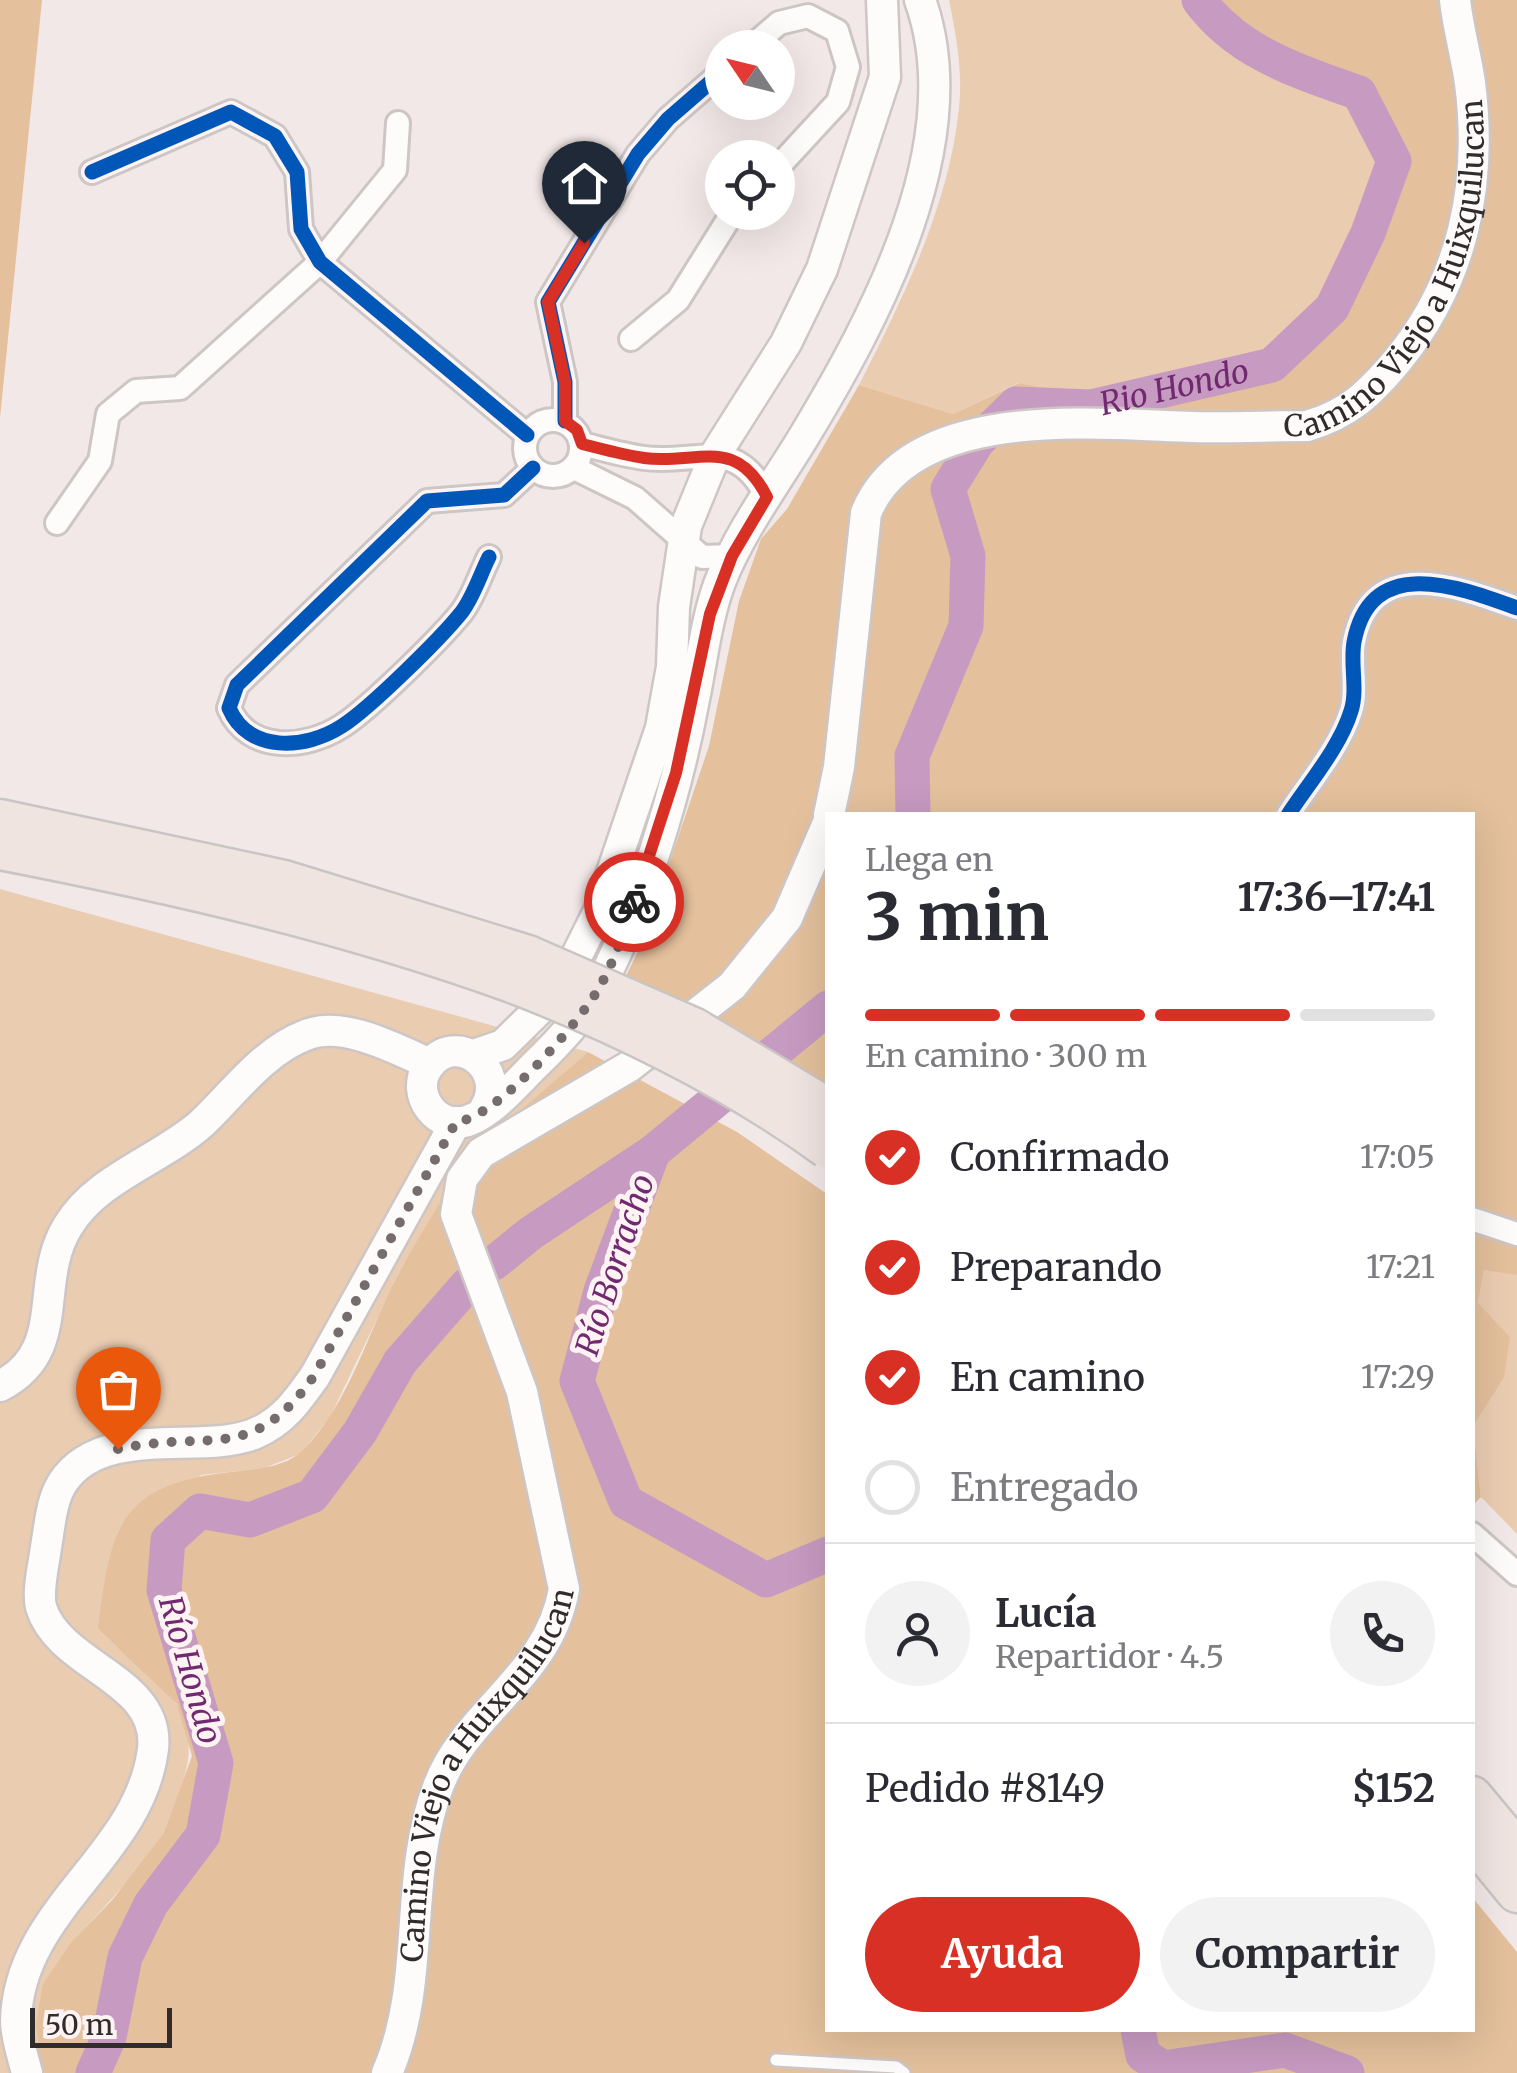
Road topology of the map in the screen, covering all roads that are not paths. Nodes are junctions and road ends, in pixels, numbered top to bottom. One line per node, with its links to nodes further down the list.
1 (882, 0): 15 (main road)
2 (920, 0): 18 (main road)
3 (1455, 0): 24 (main road, Camino Viejo a Huixquilucan)
4 (771, 30): 7 (street)
5 (705, 87): 12 (street)
6 (398, 123): 10 (street)
7 (795, 149)
8 (92, 172): 10 (street)
9 (722, 230): 11 (street)
10 (320, 262): 13 (street); 19 (street)
11 (631, 339)
12 (565, 421): 13 (street); 14 (street)
13 (527, 436): 16 (street)
14 (582, 444): 15 (street); 17 (street)
15 (715, 455): 18 (street); 20 (main road)
16 (532, 468): 17 (street); 22 (street)
17 (574, 468): 20 (street)
18 (767, 497): 21 (main road)
19 (58, 523)
20 (687, 543): 21 (street); 30 (main road)
21 (732, 556): 33 (main road)
22 (489, 558)
23 (1517, 608): 25 (street)
24 (830, 812)
25 (1290, 812)
26 (0, 820): 29 (highway)
27 (825, 831): 47 (main road, Camino Viejo a Huixquilucan)
28 (0, 848): 29 (highway)
29 (521, 970): 32 (highway, bridge); 35 (highway, bridge)
30 (474, 1055): 31 (main road); 33 (main road)
31 (430, 1064): 34 (main road); 38 (main road)
32 (825, 1107)
33 (486, 1108): 34 (main road)
34 (456, 1122): 46 (main road)
35 (825, 1146)
36 (1475, 1220): 37 (street)
37 (1517, 1234)
38 (0, 1386)
39 (1475, 1537): 40 (street)
40 (1517, 1574)
41 (1475, 1800): 43 (highway)
42 (1475, 1842): 44 (highway)
43 (1517, 1851)
44 (1517, 1892)
45 (776, 2060): 48 (lane)
46 (27, 2073)
47 (387, 2073)
48 (904, 2073)

